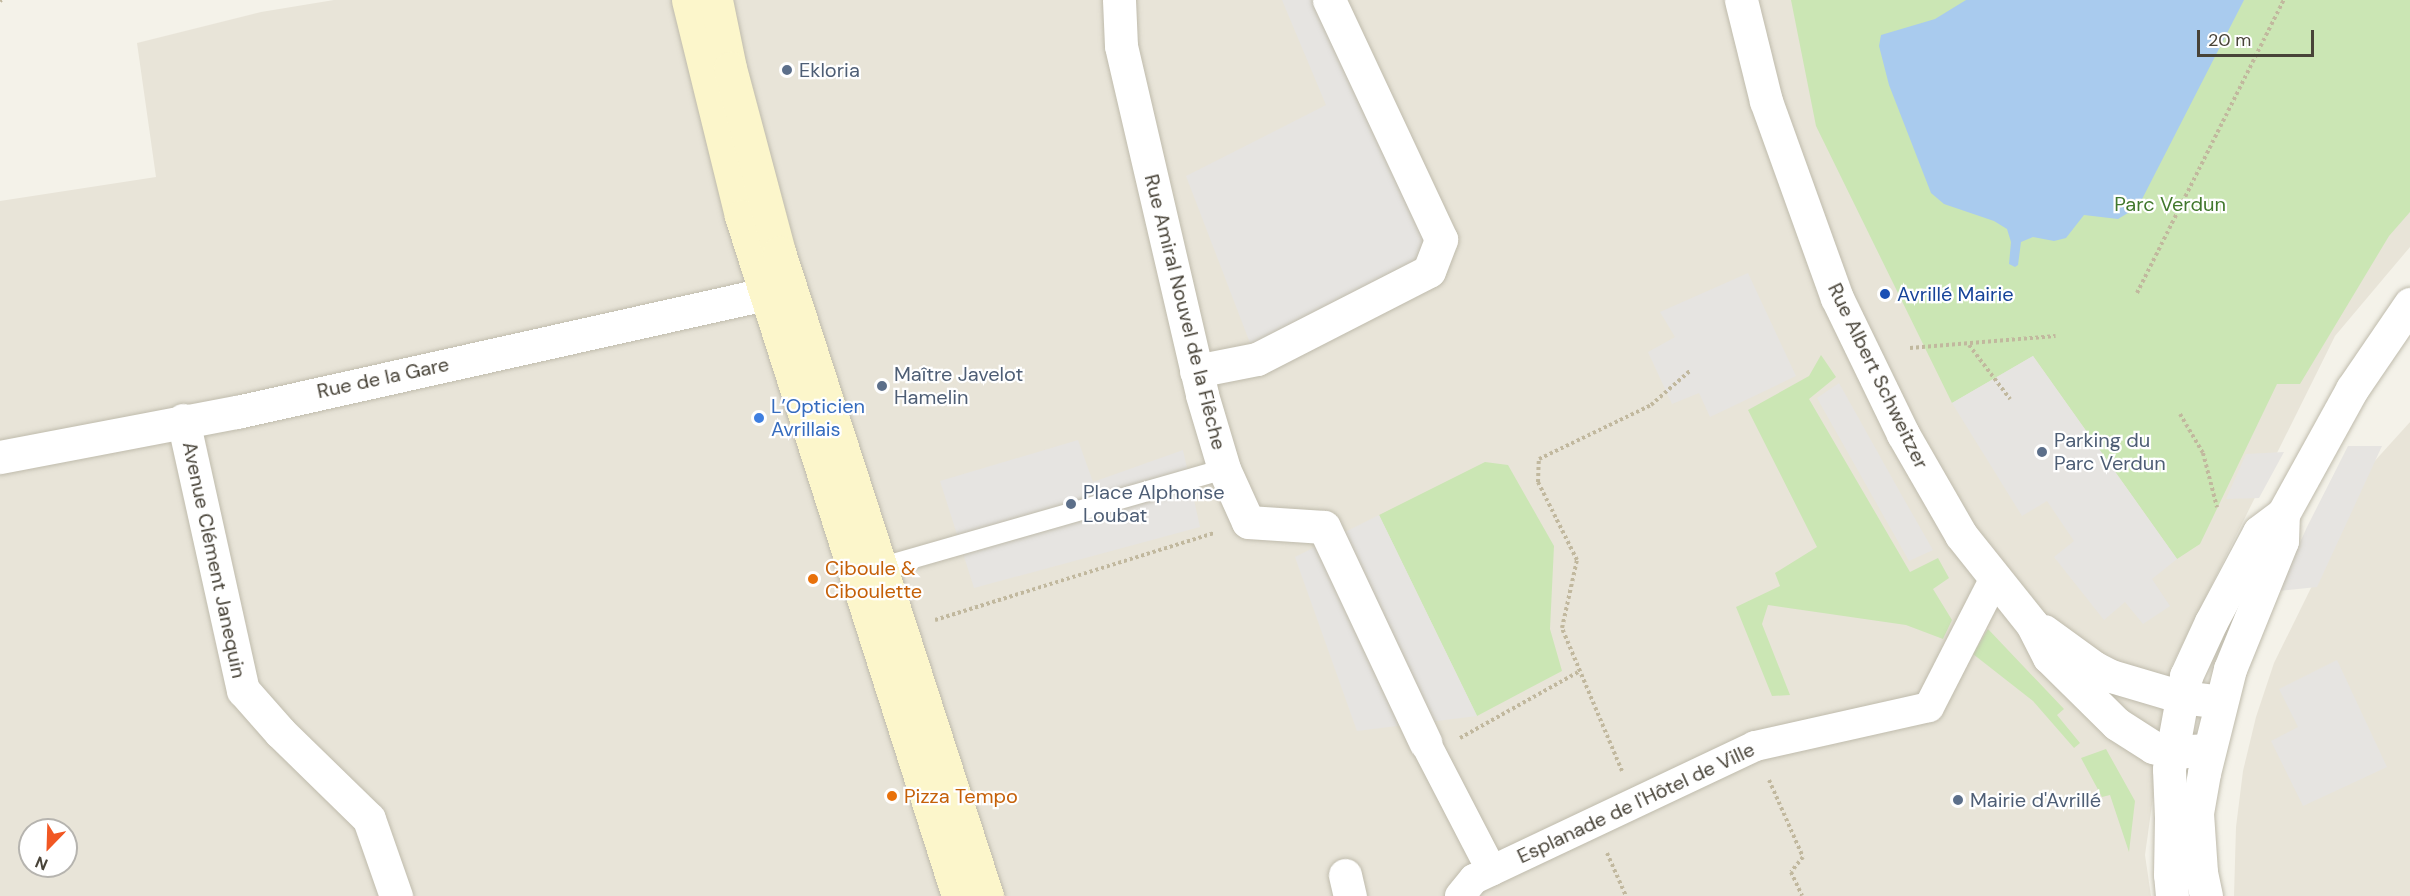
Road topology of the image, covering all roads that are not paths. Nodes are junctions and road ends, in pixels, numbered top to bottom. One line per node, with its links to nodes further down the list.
1 (688, 0): 6 (main road)
2 (716, 0): 13 (main road)
3 (1119, 0): 8 (street, Rue Amiral Nouvel de la Flêche)
4 (1329, 0): 8 (street)
5 (1741, 0): 14 (street, Rue Albert Schweitzer)
6 (765, 294): 9 (street, Rue de la Gare); 23 (main road)
7 (2410, 304): 12 (street)
8 (1196, 371): 11 (street, Rue Amiral Nouvel de la Flêche)
9 (183, 420): 10 (street, Rue de la Gare); 22 (street, Avenue Clément Janequin)
10 (0, 458)
11 (1224, 468): 13 (lane); 18 (street, Rue Amiral Nouvel de la Flêche)
12 (2283, 514): 16 (street); 17 (street)
13 (879, 568): 24 (main road)
14 (1994, 580): 15 (street, Rue Albert Schweitzer); 21 (street, Esplanade de l'Hôtel de Ville)
15 (2032, 624): 16 (street, Rue Albert Schweitzer); 20 (street, Rue Albert Schweitzer)
16 (2182, 696): 17 (street, Rue Albert Schweitzer); 20 (street)
17 (2221, 702): 19 (street)
18 (1428, 748): 21 (street)
19 (2209, 750): 20 (street, Rue Albert Schweitzer); 27 (street)
20 (2170, 752): 26 (street)
21 (1492, 871): 25 (street, Esplanade de l'Hôtel de Ville)
22 (391, 894)
23 (958, 896)
24 (987, 896)
25 (1460, 896)
26 (2172, 896)
27 (2206, 896)

